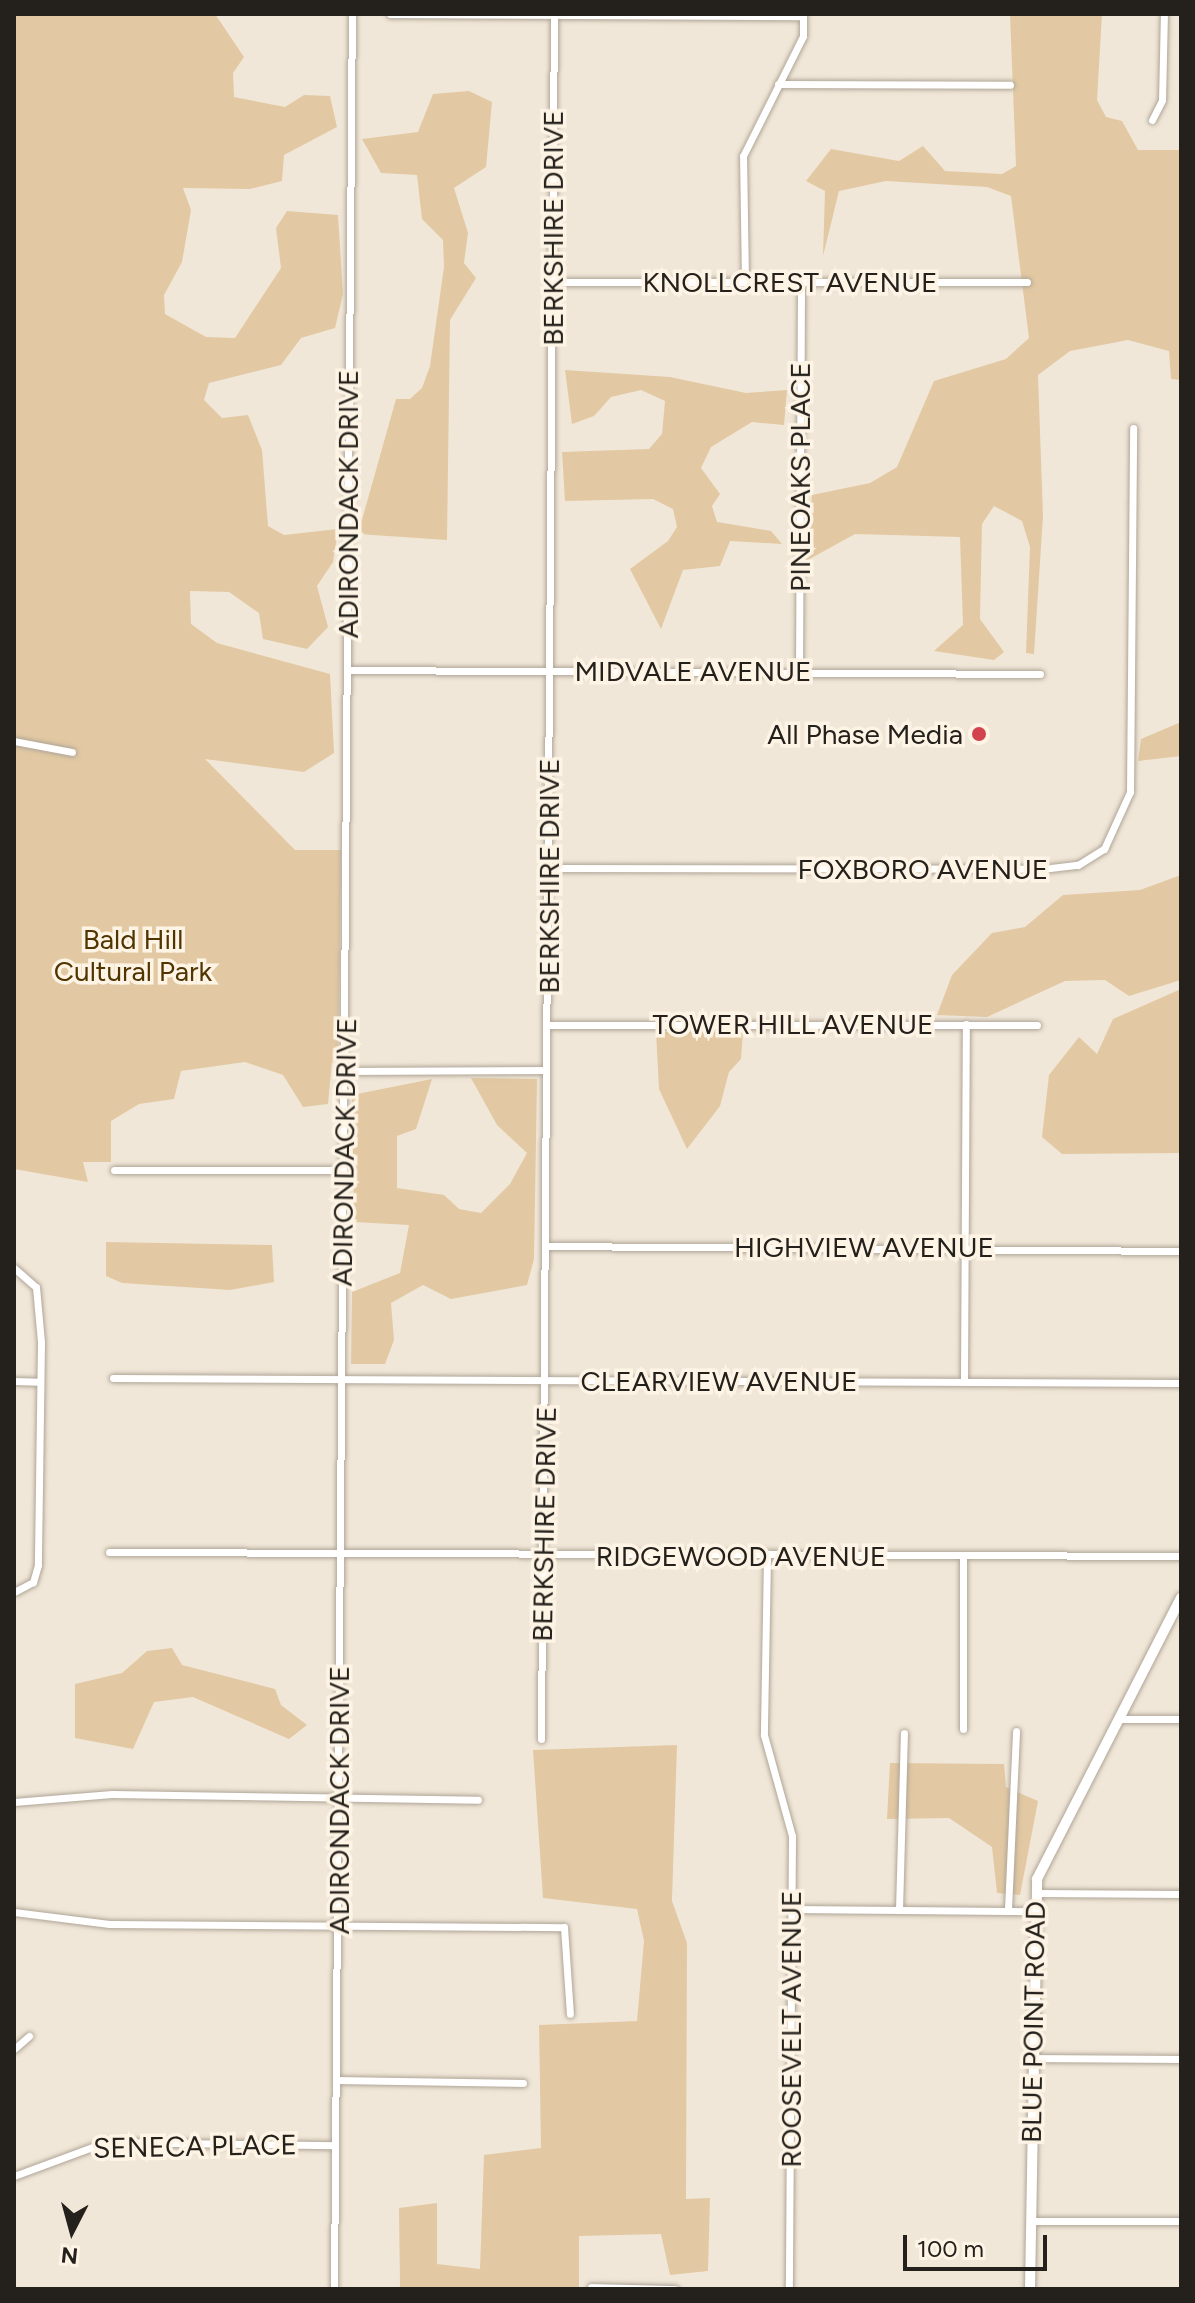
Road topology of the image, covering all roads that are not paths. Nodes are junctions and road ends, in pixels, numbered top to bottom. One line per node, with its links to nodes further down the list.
1 (352, 14): 14 (street, ADIRONDACK DRIVE)
2 (390, 14): 4 (street)
3 (1164, 14): 8 (street)
4 (554, 15): 5 (street); 10 (street, BERKSHIRE DRIVE)
5 (803, 15): 6 (street)
6 (778, 84): 7 (street); 9 (street)
7 (1010, 85)
8 (1152, 120)
9 (745, 281): 10 (street, KNOLLCREST AVENUE); 11 (street, KNOLLCREST AVENUE)
10 (553, 282): 15 (street, BERKSHIRE DRIVE)
11 (801, 282): 12 (street, KNOLLCREST AVENUE); 16 (street, PINEOAKS PLACE)
12 (1027, 282)
13 (1133, 428): 20 (street, FOXBORO AVENUE)
14 (347, 670): 15 (street, MIDVALE AVENUE); 25 (street, ADIRONDACK DRIVE)
15 (549, 670): 16 (street, MIDVALE AVENUE); 20 (street, BERKSHIRE DRIVE)
16 (799, 671): 17 (street, MIDVALE AVENUE)
17 (1040, 674)
18 (14, 741): 19 (street)
19 (72, 752)
20 (549, 868): 22 (street, BERKSHIRE DRIVE)
21 (966, 1024): 22 (street, TOWER HILL AVENUE); 23 (street, TOWER HILL AVENUE); 29 (street)
22 (548, 1025): 24 (street, BERKSHIRE DRIVE)
23 (1037, 1025)
24 (546, 1070): 25 (street); 28 (street, BERKSHIRE DRIVE)
25 (346, 1071): 27 (street, ADIRONDACK DRIVE)
26 (114, 1170): 27 (street)
27 (343, 1170): 33 (street, ADIRONDACK DRIVE)
28 (547, 1246): 29 (street, HIGHVIEW AVENUE); 36 (street, BERKSHIRE DRIVE)
29 (965, 1248): 30 (street, HIGHVIEW AVENUE); 34 (street)
30 (1181, 1251)
31 (14, 1268): 37 (street)
32 (113, 1378): 33 (street, CLEARVIEW AVENUE)
33 (343, 1380): 36 (street, CLEARVIEW AVENUE); 40 (street, ADIRONDACK DRIVE)
34 (964, 1380): 36 (street, CLEARVIEW AVENUE); 38 (street, CLEARVIEW AVENUE)
35 (14, 1381): 37 (street)
36 (546, 1381): 41 (street, BERKSHIRE DRIVE)
37 (39, 1382): 45 (street)
38 (1181, 1383)
39 (109, 1552): 40 (street, RIDGEWOOD AVENUE)
40 (341, 1554): 41 (street, RIDGEWOOD AVENUE); 53 (street, ADIRONDACK DRIVE)
41 (543, 1555): 42 (street, RIDGEWOOD AVENUE); 52 (street, BERKSHIRE DRIVE)
42 (767, 1556): 44 (street, RIDGEWOOD AVENUE); 58 (street, ROOSEVELT AVENUE)
43 (1181, 1556): 44 (street, RIDGEWOOD AVENUE)
44 (963, 1557): 49 (street)
45 (14, 1592)
46 (1181, 1598): 47 (street, BLUE POINT ROAD)
47 (1120, 1719): 48 (street); 56 (street, BLUE POINT ROAD)
48 (1181, 1719)
49 (963, 1729)
50 (1016, 1731): 59 (street)
51 (904, 1733): 60 (street)
52 (541, 1739)
53 (339, 1797): 54 (street); 55 (street); 63 (street, ADIRONDACK DRIVE)
54 (478, 1800)
55 (14, 1802)
56 (1036, 1893): 57 (street); 61 (street, BLUE POINT ROAD)
57 (1181, 1894)
58 (792, 1909): 60 (street); 78 (street, ROOSEVELT AVENUE)
59 (1008, 1909): 60 (street); 61 (street)
60 (899, 1910)
61 (1036, 1911): 67 (street, BLUE POINT ROAD)
62 (14, 1912): 63 (street)
63 (339, 1925): 64 (street); 69 (street, ADIRONDACK DRIVE)
64 (570, 2014)
65 (29, 2036): 66 (street)
66 (14, 2049)
67 (1029, 2058): 68 (street); 73 (street, BLUE POINT ROAD)
68 (1181, 2059)
69 (339, 2080): 70 (street); 71 (street, ADIRONDACK DRIVE)
70 (523, 2083)
71 (335, 2145): 72 (street, SENECA PLACE); 77 (street, ADIRONDACK DRIVE)
72 (14, 2176)
73 (1032, 2221): 74 (street); 79 (street, BLUE POINT ROAD)
74 (1181, 2221)
75 (591, 2287): 76 (street)
76 (675, 2287)
77 (334, 2289)
78 (789, 2289)
79 (1030, 2289)

